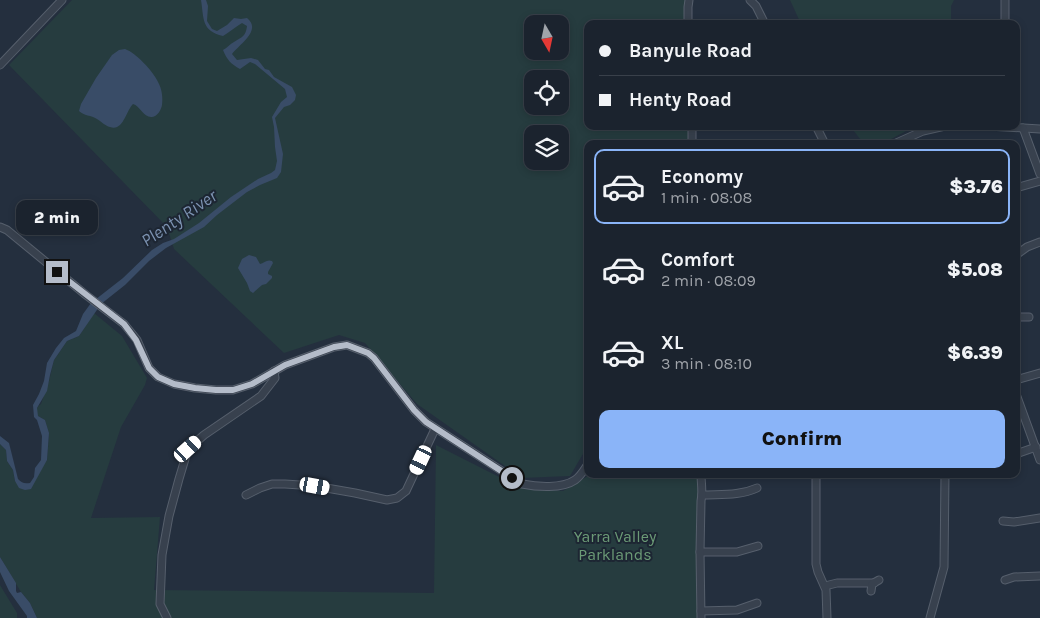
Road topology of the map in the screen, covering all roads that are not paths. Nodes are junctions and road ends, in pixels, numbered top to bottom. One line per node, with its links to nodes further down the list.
1 (62, 0): 8 (street)
2 (689, 0): 5 (street)
3 (750, 0): 6 (street)
4 (1005, 0): 7 (street)
5 (688, 20)
6 (763, 20)
7 (1005, 20)
8 (0, 64)
9 (1020, 128): 10 (street)
10 (1023, 128): 11 (street); 14 (street)
11 (1040, 129)
12 (927, 130): 13 (street)
13 (906, 140)
14 (1040, 174)
15 (1040, 181): 16 (street)
16 (1020, 187)
17 (0, 227): 22 (street)
18 (1040, 242): 19 (street)
19 (1020, 252)
20 (1020, 317): 21 (street)
21 (1029, 317)
22 (274, 371): 26 (street); 49 (street)
23 (1040, 373): 24 (street)
24 (1020, 379)
25 (1020, 405): 28 (street)
26 (435, 429): 32 (street); 38 (street)
27 (1040, 433): 28 (street)
28 (1031, 436): 29 (street)
29 (1036, 447): 30 (street); 31 (street)
30 (1020, 453)
31 (1040, 460)
32 (584, 470)
33 (702, 478): 37 (street)
34 (816, 478): 45 (street)
35 (945, 478): 51 (street)
36 (757, 488): 37 (street)
37 (702, 495): 42 (street)
38 (247, 496)
39 (1040, 518): 40 (street)
40 (1004, 521)
41 (758, 546): 42 (street)
42 (700, 552): 48 (street)
43 (1040, 576): 44 (street)
44 (1005, 580)
45 (825, 586): 46 (street); 50 (street)
46 (870, 591)
47 (757, 603): 48 (street)
48 (701, 615)
49 (167, 618)
50 (828, 618)
51 (930, 618)

